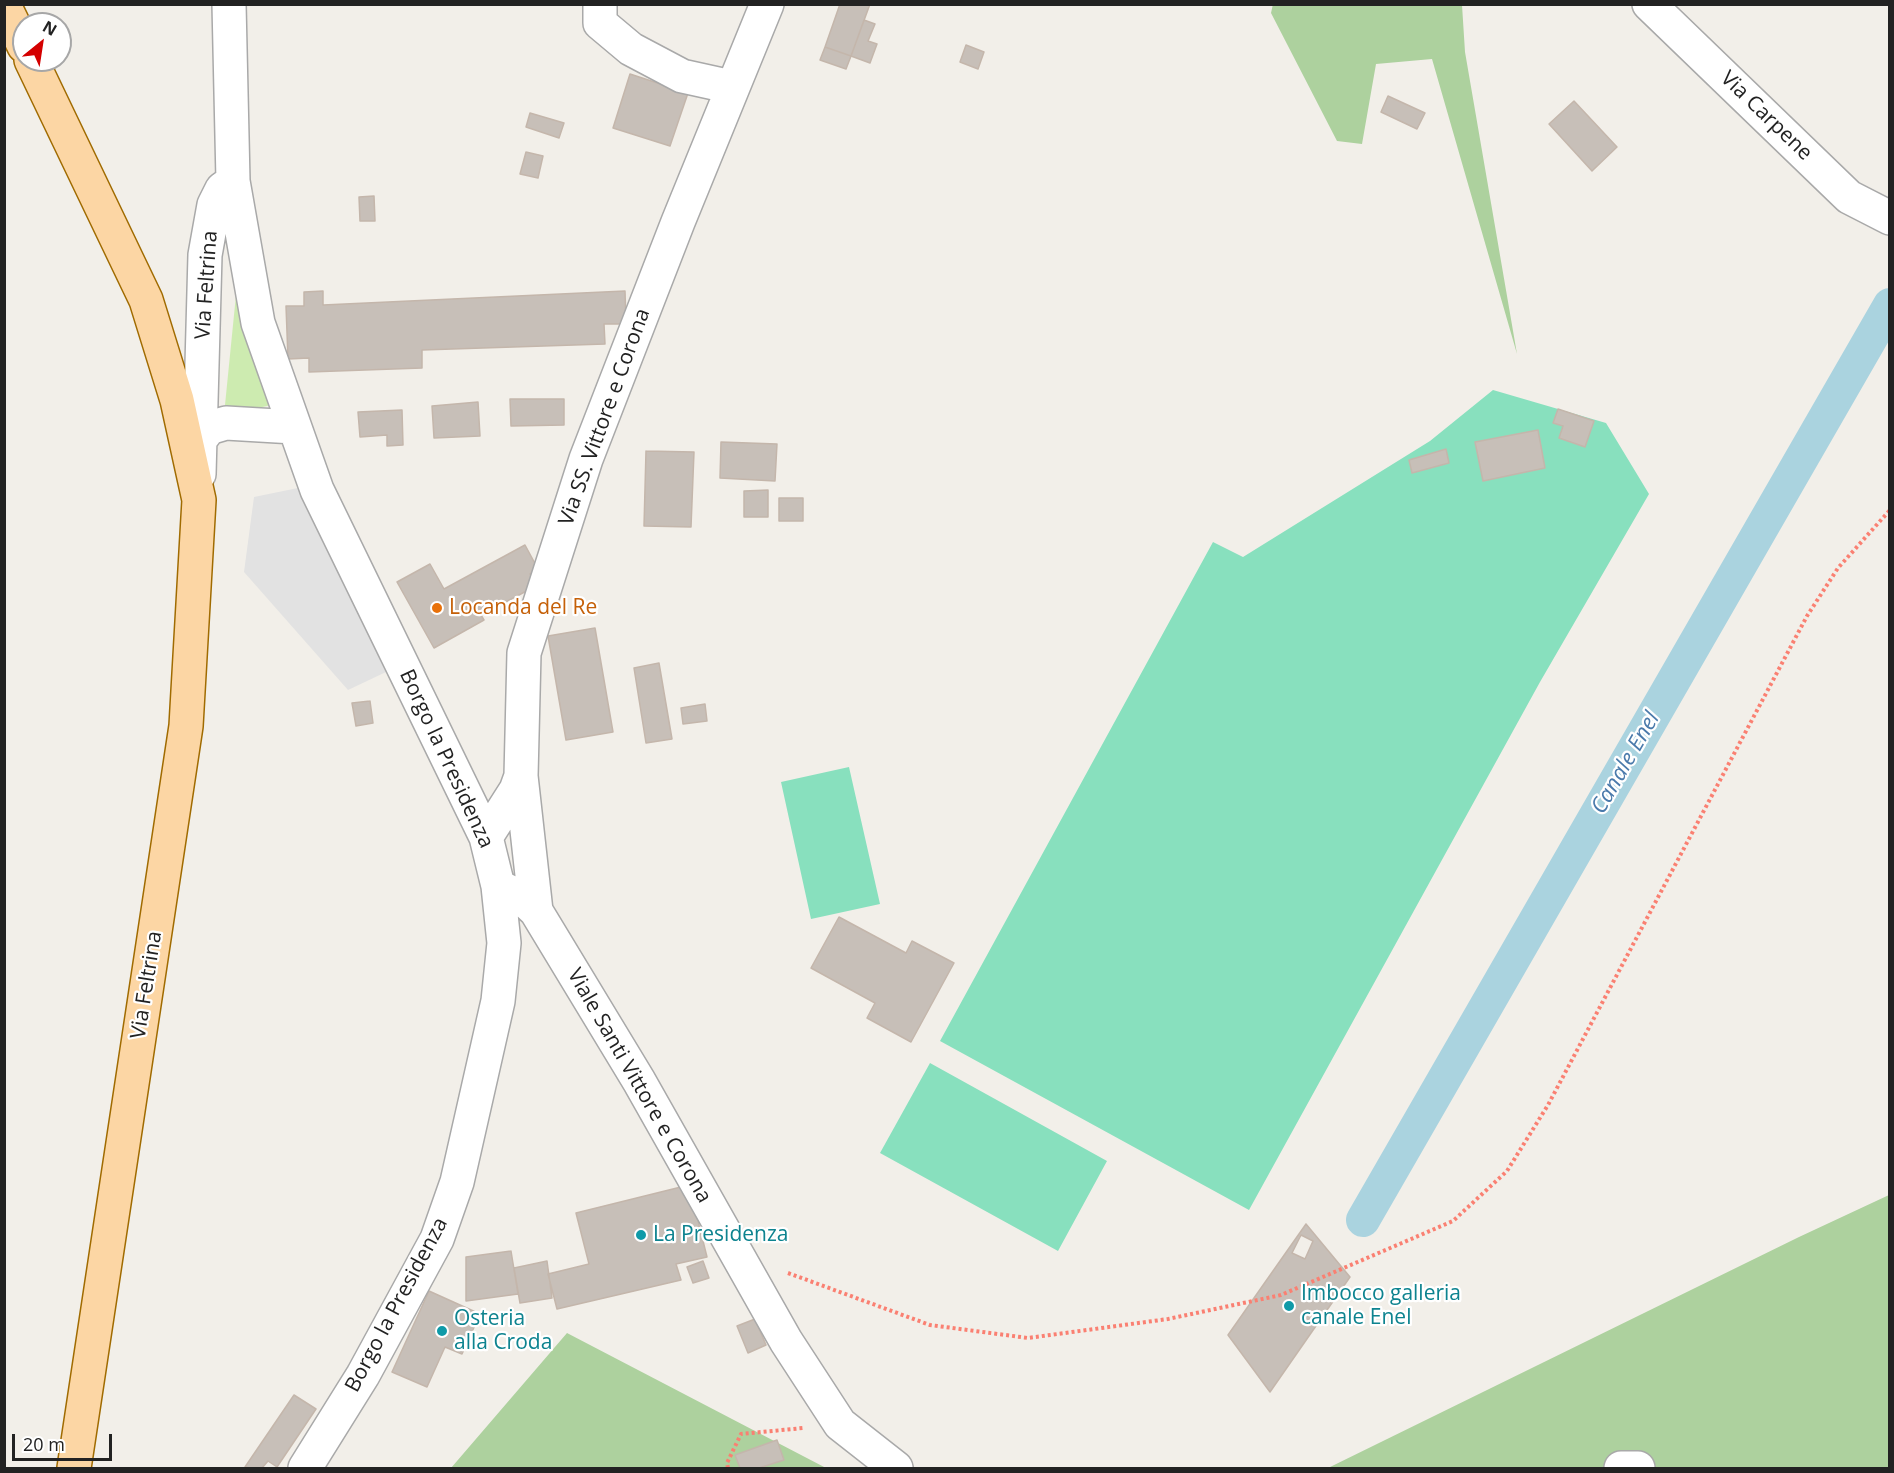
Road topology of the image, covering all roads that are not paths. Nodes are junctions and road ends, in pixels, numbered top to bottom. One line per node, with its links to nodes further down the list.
1 (229, 4): 9 (street)
2 (600, 4): 8 (street)
3 (767, 4): 8 (street, Via SS. Vittore e Corona)
4 (1649, 4): 10 (street, Via Carpene)
5 (4, 5): 6 (main road)
6 (12, 21)
7 (37, 72): 13 (main road, Via Feltrina)
8 (732, 87): 14 (street, Via SS. Vittore e Corona)
9 (232, 181): 11 (street, Borgo la Presidenza); 12 (street, Via Feltrina)
10 (1890, 218)
11 (294, 427): 12 (street); 15 (street, Borgo la Presidenza)
12 (200, 440): 13 (street, Via Feltrina)
13 (199, 500): 18 (main road, Via Feltrina)
14 (521, 776): 15 (street, Via SS. Vittore e Corona); 17 (street)
15 (486, 837): 16 (street, Borgo la Presidenza)
16 (498, 886): 17 (street, Viale Santi Vittore e Corona); 19 (street, Borgo la Presidenza)
17 (536, 911): 20 (street, Viale Santi Vittore e Corona)
18 (74, 1468)
19 (305, 1468)
20 (896, 1468)
21 (1621, 1468): 22 (street)
22 (1638, 1468)

